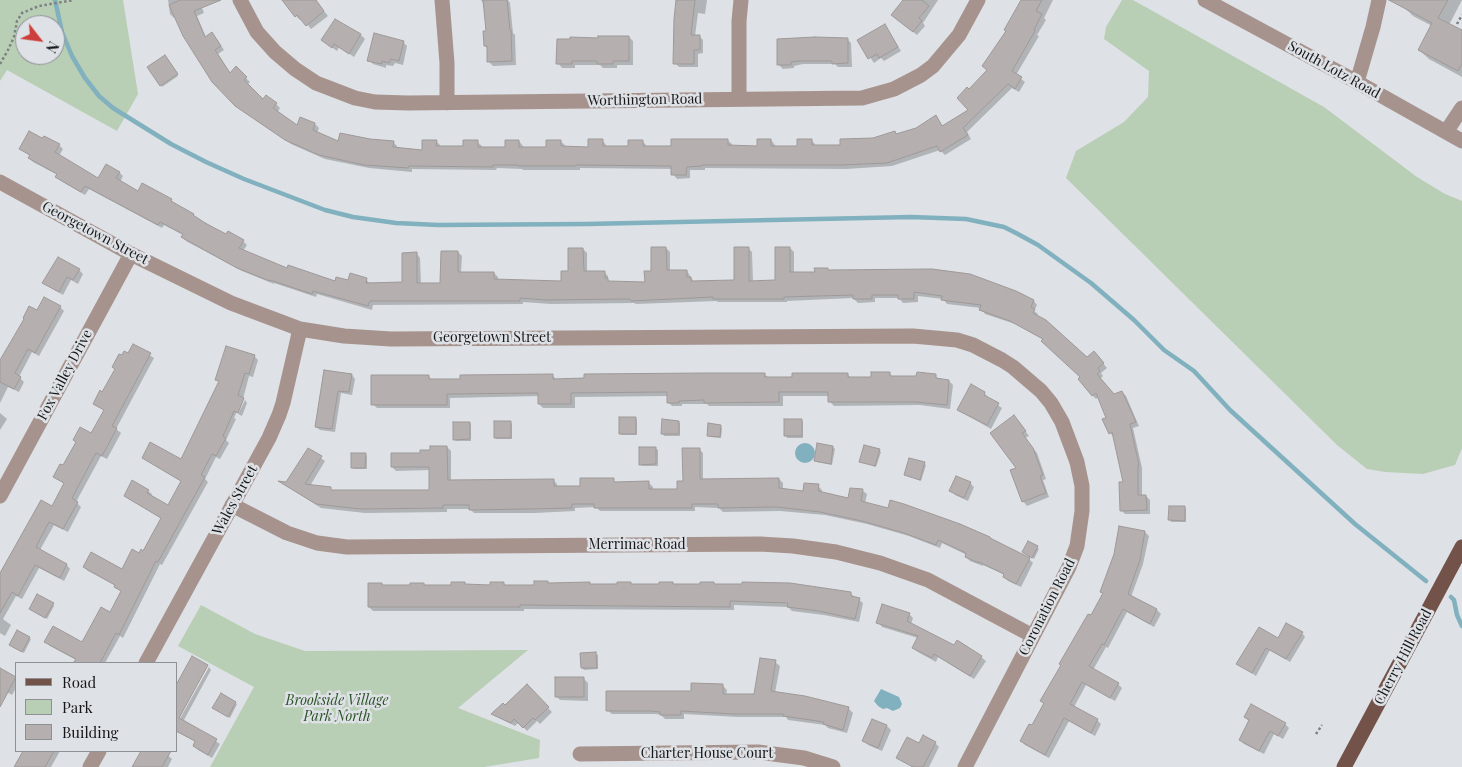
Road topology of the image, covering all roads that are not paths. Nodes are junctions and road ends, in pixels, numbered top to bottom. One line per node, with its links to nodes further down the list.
1 (240, 0): 9 (street, Worthington Road)
2 (442, 0): 9 (street)
3 (741, 0): 8 (street)
4 (978, 0): 8 (street, Worthington Road)
5 (1204, 0): 7 (street, South Lotz Road)
6 (1379, 0): 7 (street)
7 (1356, 82): 11 (street, South Lotz Road)
8 (739, 99): 9 (street, Worthington Road)
9 (447, 103)
10 (1462, 108): 11 (street)
11 (1446, 132): 12 (street, South Lotz Road)
12 (1462, 141)
13 (0, 182): 14 (street, Georgetown Street)
14 (131, 254): 15 (street, Georgetown Street); 17 (street, Fox Valley Drive)
15 (300, 329): 16 (street, Georgetown Street); 18 (street, Wales Street)
16 (1013, 367): 20 (street, Coronation Road)
17 (0, 496)
18 (232, 505): 20 (street, Merrimac Road); 21 (street, Wales Street)
19 (1462, 547): 27 (main road, Cherry Hill Road)
20 (1033, 636): 26 (street, Coronation Road)
21 (147, 662)
22 (98, 752): 24 (street)
23 (580, 754): 25 (street, Charter House Court)
24 (90, 767)
25 (833, 767)
26 (965, 767)
27 (1344, 767)

